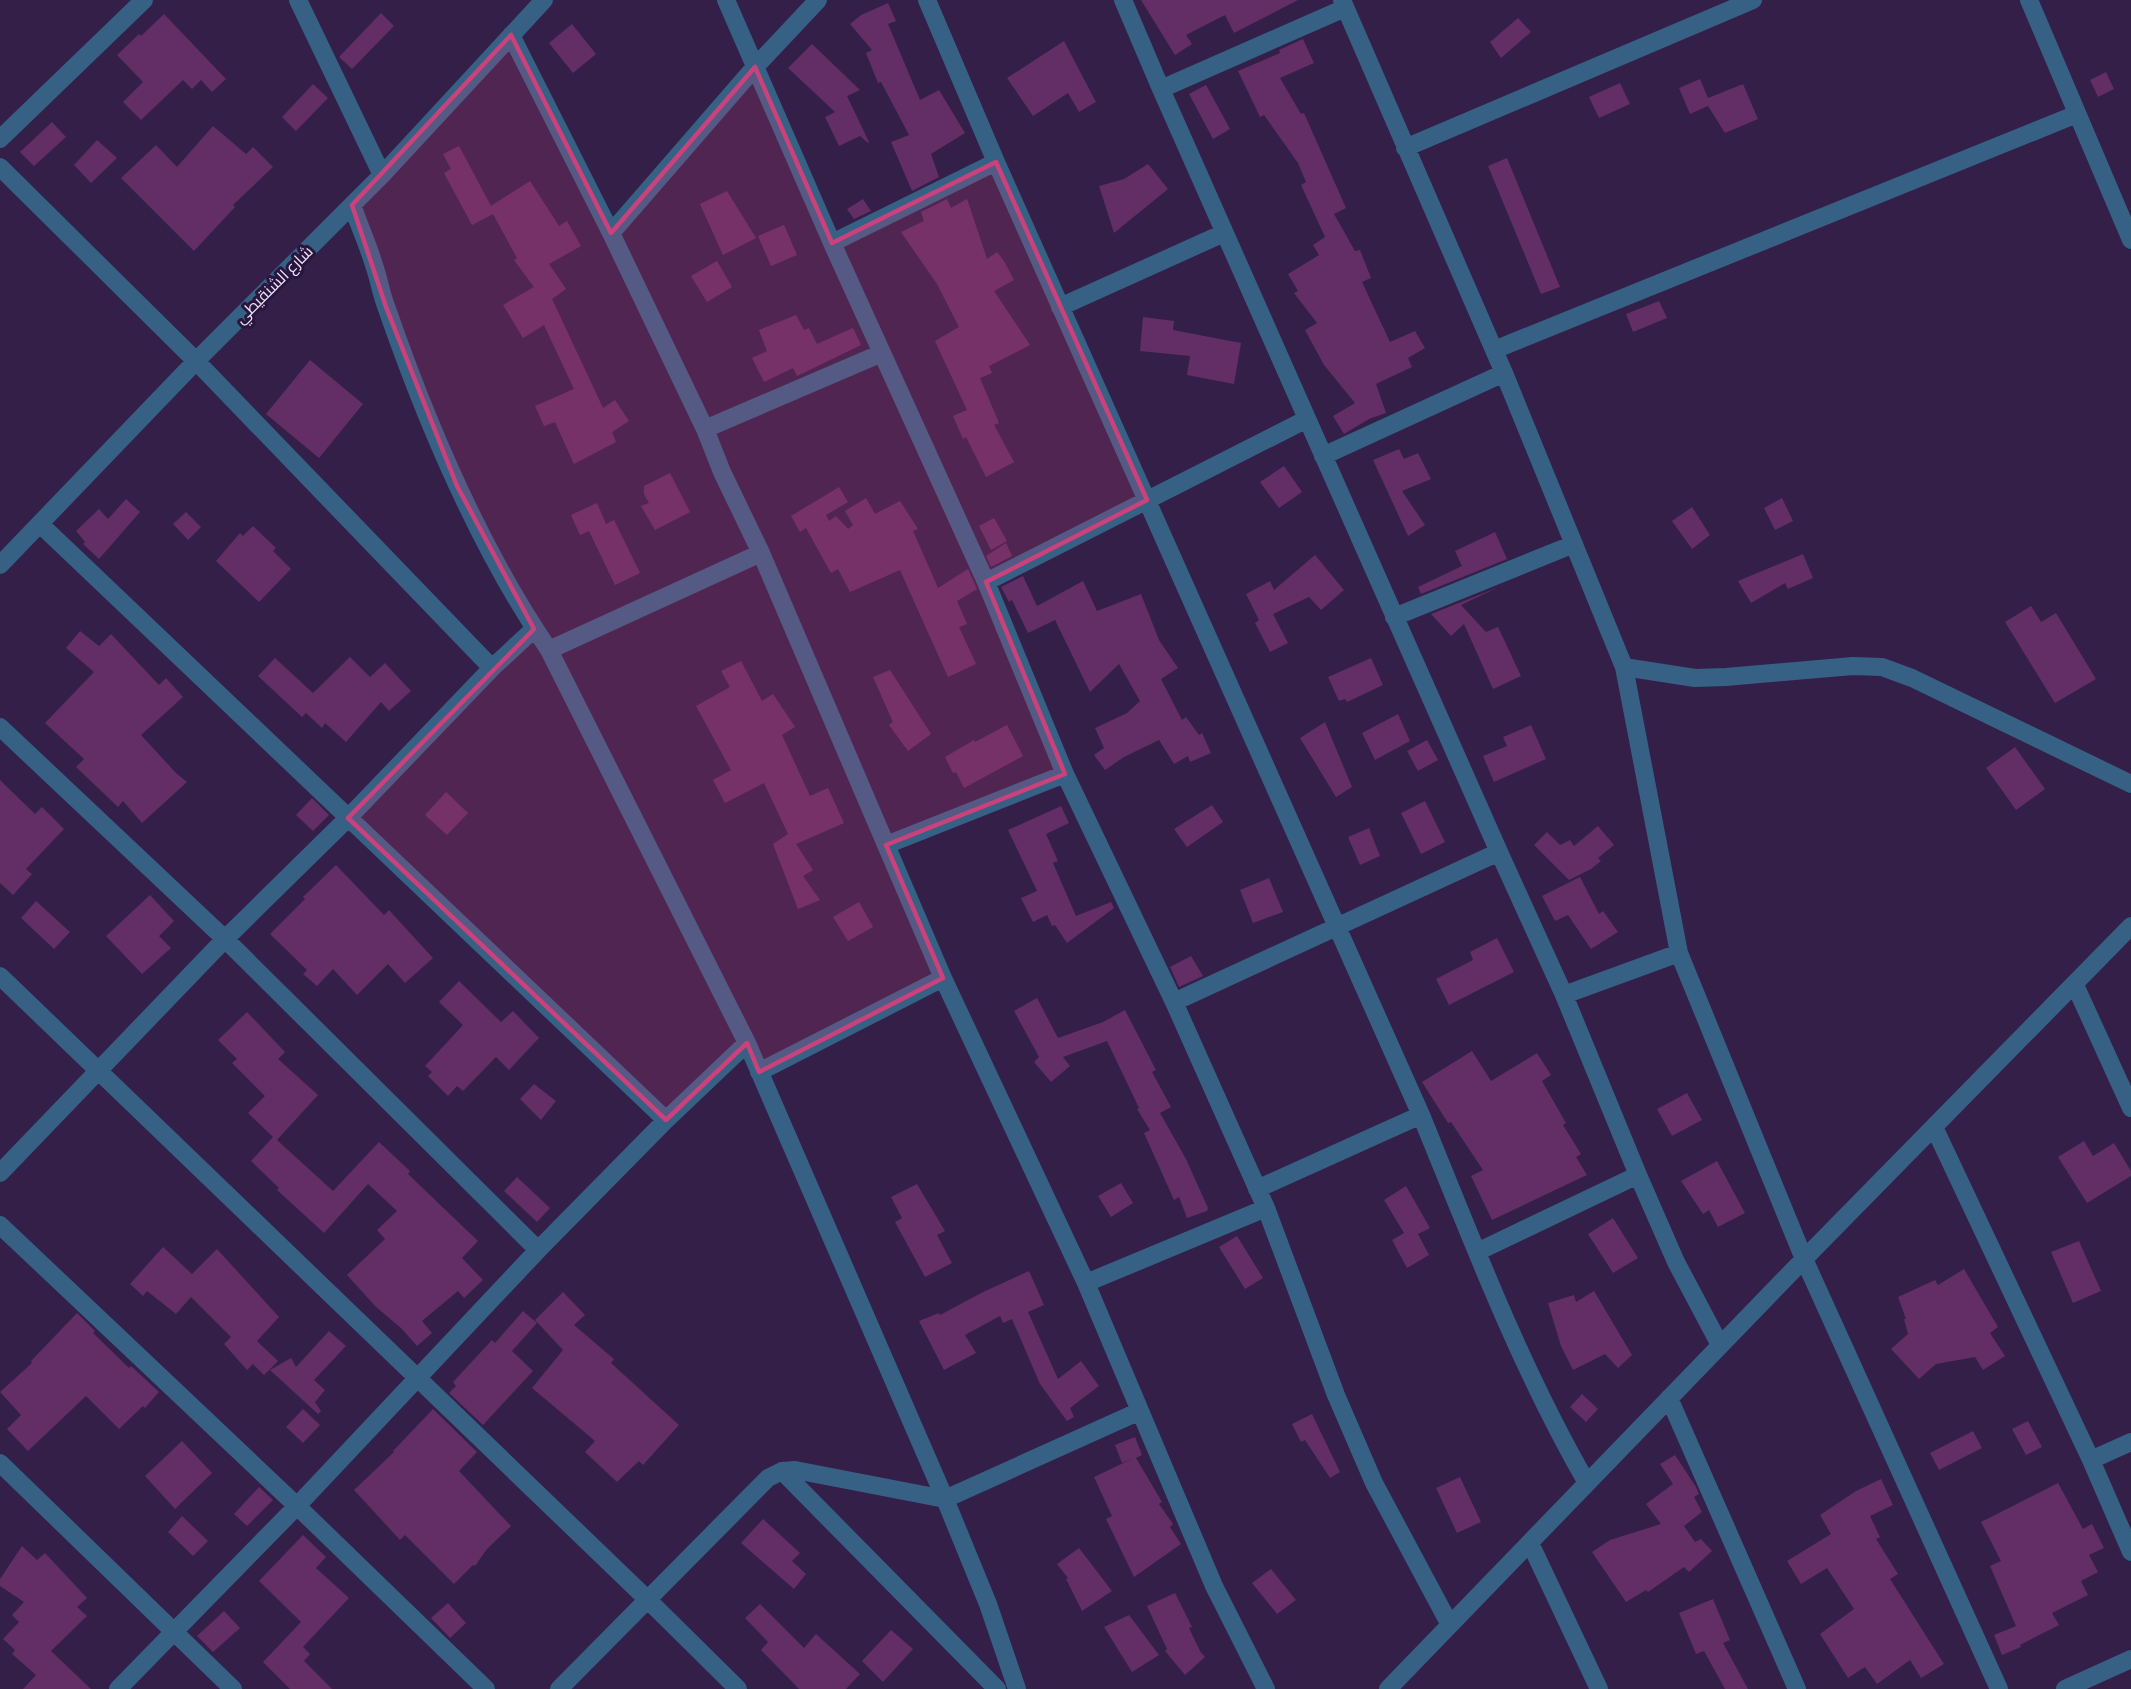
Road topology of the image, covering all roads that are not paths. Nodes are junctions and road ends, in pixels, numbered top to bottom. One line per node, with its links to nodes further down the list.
1 (144, 0): 15 (street)
2 (298, 0): 19 (street)
3 (726, 0): 12 (street)
4 (818, 0): 12 (street)
5 (927, 0): 17 (street)
6 (1123, 0): 13 (street)
7 (1753, 0): 16 (street)
8 (2029, 0): 14 (street)
9 (535, 3): 11 (street, شارع الشنقيطي)
10 (1344, 4): 13 (street); 16 (street)
11 (511, 35): 19 (street, شارع الشنقيطي); 22 (street)
12 (755, 67): 22 (street); 25 (street)
13 (1161, 89): 23 (street)
14 (2077, 114): 21 (street); 27 (street)
15 (0, 139)
16 (1405, 148): 27 (street)
17 (996, 162): 25 (street); 26 (street)
18 (0, 167): 29 (street)
19 (382, 175): 20 (street, شارع الشنقيطي)
20 (352, 205): 29 (street, شارع الشنقيطي); 41 (street)
21 (2126, 215): 24 (street)
22 (611, 233): 32 (street)
23 (1224, 233): 26 (street); 31 (street)
24 (2131, 240)
25 (832, 243): 28 (street)
26 (1060, 307): 34 (street)
27 (1494, 350): 30 (street)
28 (882, 353): 32 (street); 39 (street)
29 (196, 362): 35 (street, شارع الشنقيطي); 44 (street)
30 (1504, 373): 33 (street); 36 (street)
31 (1307, 419): 33 (street); 34 (street)
32 (705, 429): 37 (street)
33 (1323, 456): 40 (street)
34 (1146, 500): 39 (street); 52 (street)
35 (40, 524): 38 (street, شارع الشنقيطي); 48 (street)
36 (1574, 544): 40 (street); 43 (street)
37 (761, 553): 42 (street); 49 (street)
38 (0, 565)
39 (986, 582): 46 (street)
40 (1394, 617): 50 (street)
41 (534, 629): 42 (street); 44 (street)
42 (549, 650): 60 (street)
43 (1624, 667): 47 (street); 54 (street)
44 (492, 668): 48 (street)
45 (0, 727): 53 (street)
46 (1065, 774): 49 (street); 59 (street)
47 (2131, 784)
48 (348, 818): 53 (street); 65 (street)
49 (886, 845): 56 (street)
50 (1498, 852): 52 (street); 58 (street)
51 (2131, 926): 57 (street)
52 (1337, 927): 59 (street); 64 (street)
53 (225, 939): 61 (street); 72 (street)
54 (1678, 953): 58 (street); 74 (street)
55 (0, 975): 61 (street)
56 (943, 978): 62 (street); 75 (street)
57 (2074, 985): 63 (street); 66 (street)
58 (1564, 995): 68 (street)
59 (1174, 1002): 69 (street)
60 (747, 1043): 62 (street); 65 (street)
61 (98, 1070): 67 (street); 77 (street)
62 (759, 1072): 85 (street)
63 (2131, 1108)
64 (1421, 1115): 69 (street); 73 (street)
65 (666, 1120): 72 (street)
66 (1934, 1127): 74 (street); 81 (street)
67 (0, 1173)
68 (1638, 1176): 73 (street); 76 (street)
69 (1257, 1189): 70 (street)
70 (1266, 1208): 75 (street); 90 (street)
71 (0, 1225): 86 (street)
72 (538, 1250): 77 (street)
73 (1477, 1252): 84 (street)
74 (1804, 1258): 76 (street); 103 (street)
75 (1086, 1283): 79 (street)
76 (1720, 1345): 78 (street)
77 (417, 1379): 86 (street); 89 (street)
78 (1669, 1398): 84 (street); 102 (street)
79 (1140, 1411): 85 (street); 100 (street)
80 (2131, 1442): 81 (street)
81 (2091, 1460): 88 (street)
82 (0, 1463): 91 (street)
83 (782, 1472): 85 (street); 89 (street); 93 (street)
84 (1587, 1483): 87 (street)
85 (945, 1499): 93 (street)
86 (297, 1506): 91 (street); 97 (street)
87 (1530, 1543): 90 (street); 101 (street)
88 (2131, 1552)
89 (647, 1599): 98 (street); 99 (street)
90 (1450, 1625): 94 (street)
91 (173, 1631): 95 (street); 96 (street)
92 (2131, 1659): 104 (street)
93 (1007, 1686)
94 (1392, 1688)
95 (118, 1689)
96 (233, 1689)
97 (486, 1689)
98 (559, 1689)
99 (738, 1689)
100 (1266, 1689)
101 (1599, 1689)
102 (1797, 1689)
103 (1999, 1689)
104 (2065, 1689)

